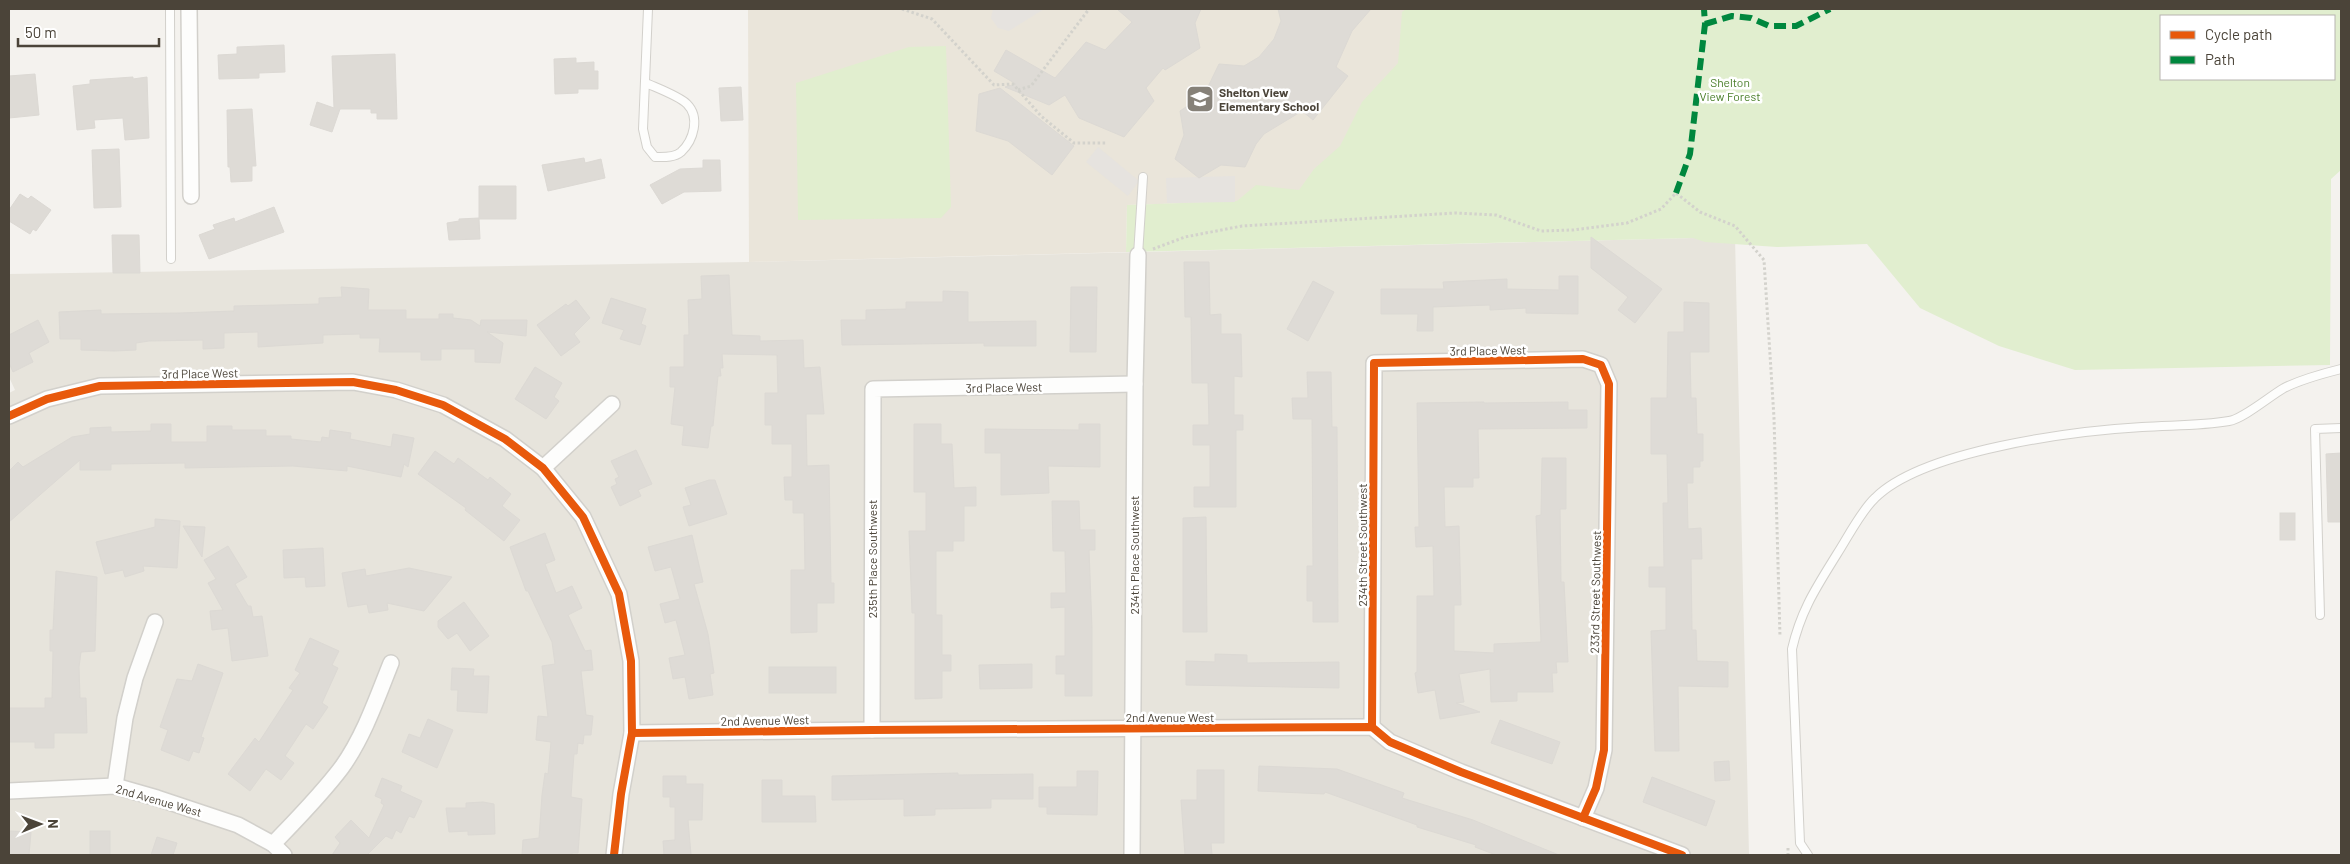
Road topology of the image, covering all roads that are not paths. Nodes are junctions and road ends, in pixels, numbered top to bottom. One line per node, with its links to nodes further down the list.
1 (170, 9): 8 (lane)
2 (189, 9): 6 (street)
3 (648, 9): 4 (lane)
4 (646, 82): 4 (lane)
5 (1143, 177): 7 (lane)
6 (192, 196)
7 (1138, 255): 12 (street, 234th Place Southwest)
8 (170, 260)
9 (1374, 363): 10 (street, 3rd Place West); 21 (street, 234th Street Southwest)
10 (1601, 365): 27 (street, 233rd Street Southwest)
11 (2341, 369): 33 (lane)
12 (1135, 384): 13 (street, 3rd Place West); 22 (street, 234th Place Southwest)
13 (873, 389): 23 (street, 235th Place Southwest)
14 (612, 404): 17 (street)
15 (9, 416): 17 (street, 3rd Place West)
16 (2341, 428): 18 (lane)
17 (543, 468): 24 (street, 3rd Place West)
18 (2320, 614)
19 (155, 622): 25 (street)
20 (392, 663): 28 (street)
21 (1372, 727): 22 (street, 2nd Avenue West); 27 (street)
22 (1133, 728): 23 (street, 2nd Avenue West); 31 (street, 234th Place Southwest)
23 (872, 730): 24 (street, 2nd Avenue West)
24 (632, 733): 30 (street, 3rd Place West)
25 (115, 786): 26 (street, 2nd Avenue West); 28 (street, 2nd Avenue West)
26 (9, 790)
27 (1583, 818): 32 (street)
28 (273, 844): 29 (street, 2nd Avenue West)
29 (284, 855)
30 (614, 855)
31 (1132, 855)
32 (1682, 855)
33 (1808, 855)

